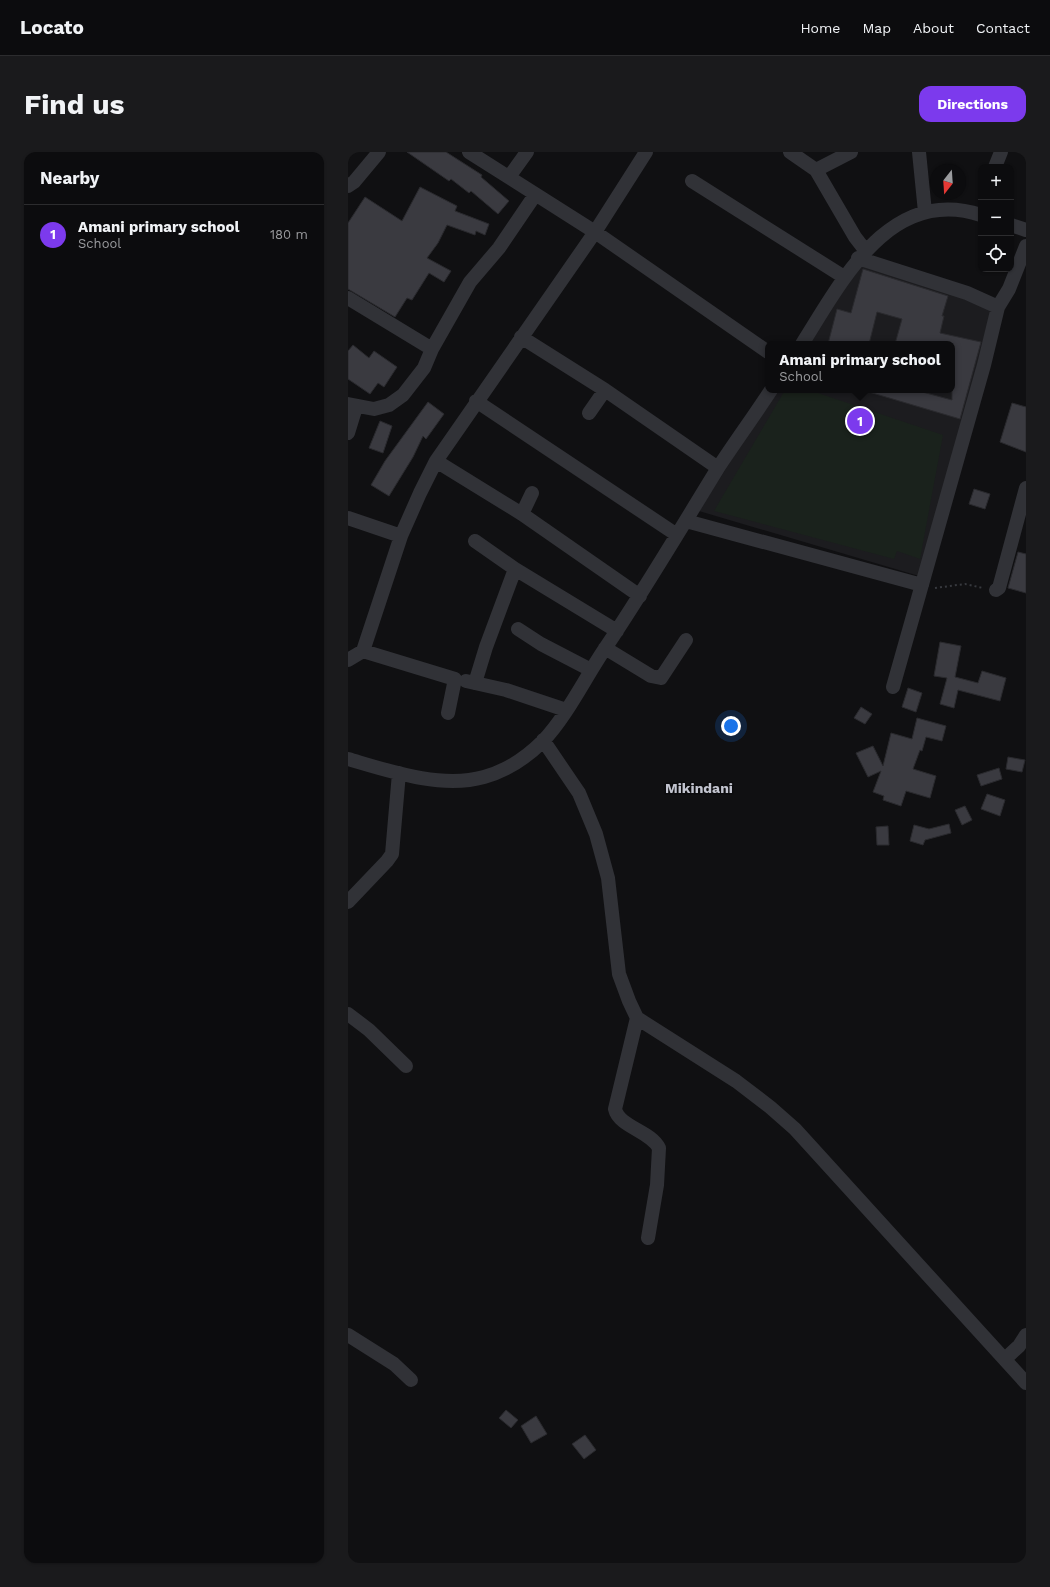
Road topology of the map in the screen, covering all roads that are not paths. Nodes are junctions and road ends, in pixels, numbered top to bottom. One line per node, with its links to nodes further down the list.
1 (379, 152): 13 (street)
2 (469, 152): 11 (street)
3 (527, 152): 11 (street)
4 (646, 152): 19 (street)
5 (790, 152): 10 (street)
6 (851, 152): 10 (street)
7 (919, 152): 15 (street)
8 (1001, 152): 9 (street)
9 (997, 164)
10 (816, 170): 21 (street)
11 (508, 177): 14 (street)
12 (692, 181): 22 (street)
13 (348, 186)
14 (535, 195): 19 (street); 27 (street)
15 (925, 212): 16 (street); 21 (street)
16 (978, 213)
17 (1014, 226): 18 (street)
18 (1026, 230)
19 (595, 232): 25 (street); 28 (street)
20 (1026, 246): 24 (street)
21 (862, 254): 22 (street); 24 (street)
22 (844, 277): 26 (street)
23 (348, 298): 27 (street)
24 (998, 307): 46 (street)
25 (521, 337): 29 (street); 31 (street)
26 (804, 341)
27 (432, 349): 32 (street)
28 (765, 350)
29 (605, 390): 33 (street); 36 (street)
30 (770, 393): 36 (street)
31 (476, 401): 35 (street); 42 (street)
32 (352, 406): 34 (street)
33 (589, 413)
34 (348, 433)
35 (436, 461): 39 (street); 43 (street)
36 (718, 468): 41 (street)
37 (1026, 488): 47 (street)
38 (532, 493): 39 (street)
39 (522, 514): 48 (street)
40 (348, 518): 43 (street)
41 (686, 521): 42 (street); 46 (street)
42 (677, 535): 48 (street)
43 (401, 536): 53 (street)
44 (475, 541): 45 (street)
45 (515, 569): 50 (street); 57 (street)
46 (922, 585): 58 (street)
47 (996, 590)
48 (640, 596): 50 (street)
49 (518, 628): 55 (street)
50 (617, 631): 52 (street)
51 (686, 640): 52 (street)
52 (605, 648): 55 (street)
53 (363, 651): 54 (street); 56 (street)
54 (348, 660)
55 (591, 670): 59 (street)
56 (455, 679): 57 (street); 60 (street)
57 (475, 683): 59 (street)
58 (893, 687)
59 (566, 710): 61 (street)
60 (448, 713)
61 (543, 740): 63 (street); 66 (street)
62 (348, 759): 63 (street)
63 (399, 773): 64 (street)
64 (348, 902)
65 (348, 1014): 67 (street)
66 (637, 1018): 68 (street); 71 (street)
67 (406, 1066)
68 (648, 1238)
69 (348, 1335): 72 (street)
70 (1026, 1335): 71 (street)
71 (1005, 1359): 73 (street)
72 (411, 1380)
73 (1026, 1384)

